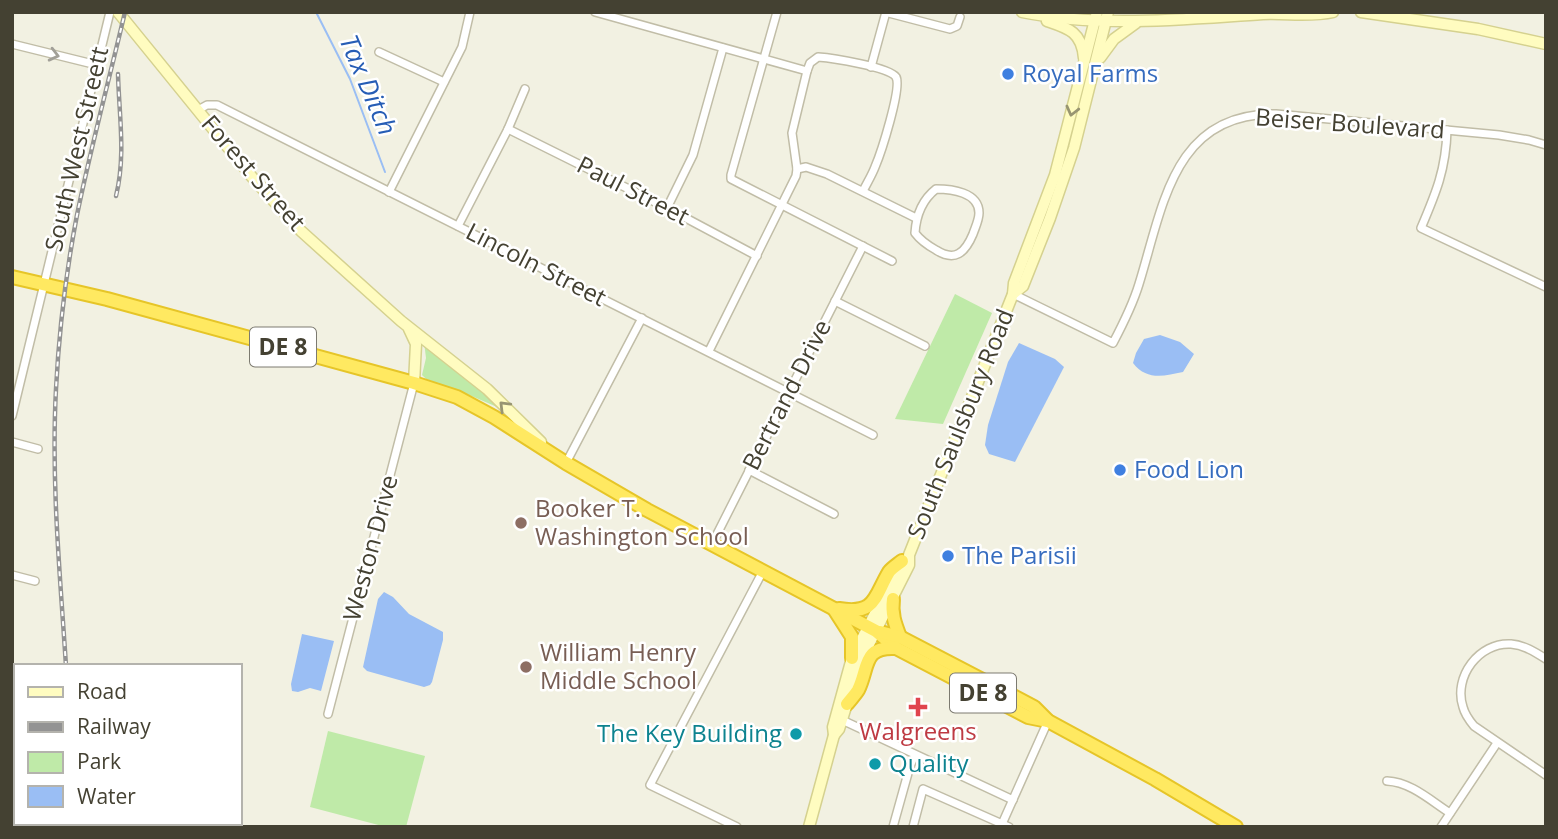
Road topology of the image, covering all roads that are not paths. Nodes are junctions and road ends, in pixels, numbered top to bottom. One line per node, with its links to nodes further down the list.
1 (110, 12): 19 (street, South West Streett)
2 (118, 12): 25 (main road, Forest Street)
3 (470, 12): 23 (street)
4 (595, 12): 15 (street)
5 (777, 12): 17 (street)
6 (885, 12): 10 (street); 21 (street)
7 (1023, 12): 11 (main road); 20 (main road)
8 (1333, 12): 12 (main road)
9 (1360, 12): 14 (main road)
10 (960, 17)
11 (1101, 17): 12 (main road); 18 (main road, South Saulsbury Road); 20 (main road, South Saulsbury Road)
12 (1140, 21): 18 (main road)
13 (12, 44): 19 (street, one-way to 19)
14 (1546, 44)
15 (723, 48): 17 (street); 33 (street)
16 (379, 52): 23 (street)
17 (763, 58): 22 (street); 32 (street)
18 (1096, 64): 42 (main road, South Saulsbury Road)
19 (97, 65): 40 (street, South West Streett)
20 (1084, 65): 42 (main road, South Saulsbury Road, one-way to 42)
21 (871, 66): 22 (street); 30 (street)
22 (807, 71): 29 (street)
23 (444, 82): 31 (street)
24 (525, 89): 26 (street)
25 (198, 110): 31 (street, Lincoln Street); 45 (main road, Forest Street)
26 (508, 128): 33 (street, Paul Street); 35 (street)
27 (1447, 130): 28 (street, Beiser Boulevard); 41 (street); 42 (street, Beiser Boulevard)
28 (1546, 145)
29 (797, 169): 30 (street); 32 (street)
30 (863, 191): 34 (street)
31 (388, 192): 35 (street, Lincoln Street)
32 (782, 205): 36 (street); 37 (street)
33 (667, 208): 37 (street, Paul Street)
34 (916, 218): 34 (street)
35 (458, 226): 44 (street, Lincoln Street)
36 (863, 246): 38 (street); 43 (street, Bertrand Drive)
37 (757, 256): 47 (street)
38 (892, 261)
39 (12, 276): 40 (highway, DE 8)
40 (45, 285): 48 (highway, DE 8); 50 (street, South West Streett)
41 (1546, 287)
42 (1013, 294): 59 (main road, South Saulsbury Road)
43 (835, 301): 46 (street); 49 (street, Bertrand Drive)
44 (642, 318): 47 (street, Lincoln Street); 55 (street)
45 (401, 321): 48 (main road, Forest Street); 54 (main road, Forest Street, one-way to 45)
46 (925, 346)
47 (709, 351): 49 (street, Lincoln Street)
48 (414, 383): 54 (highway, Forest Street / DE 8); 70 (street, Weston Drive)
49 (789, 392): 51 (street, Lincoln Street); 56 (street, Bertrand Drive)
50 (12, 416)
51 (873, 435)
52 (12, 442): 53 (street)
53 (38, 449)
54 (552, 454): 55 (highway, Forest Street / DE 8)
55 (566, 463): 58 (highway, Forest Street / DE 8)
56 (749, 470): 57 (street); 58 (street, Bertrand Drive)
57 (834, 514)
58 (712, 544): 60 (highway, Forest Street / DE 8)
59 (905, 558): 63 (main road, South Saulsbury Road); 64 (highway); 65 (main road, South Saulsbury Road)
60 (763, 572): 64 (highway, Forest Street / DE 8); 81 (street)
61 (12, 575): 62 (street)
62 (35, 582)
63 (893, 599): 65 (main road, South Saulsbury Road); 66 (highway)
64 (834, 608): 65 (highway, Forest Street / DE 8); 67 (highway)
65 (872, 629): 66 (highway, DE 8); 67 (main road); 69 (main road)
66 (898, 643): 69 (highway); 72 (highway, DE 8)
67 (852, 658): 73 (main road)
68 (1546, 659): 74 (street)
69 (847, 704): 71 (main road)
70 (328, 714)
71 (842, 720): 73 (main road); 75 (street)
72 (1048, 720): 78 (street); 85 (highway, DE 8)
73 (834, 735): 82 (main road)
74 (1497, 743): 76 (street); 79 (street)
75 (915, 755): 78 (street); 83 (street)
76 (1546, 775)
77 (1387, 781): 79 (street)
78 (1013, 800): 80 (street)
79 (1450, 813): 86 (street)
80 (1006, 825): 84 (street)
81 (737, 827)
82 (810, 827)
83 (893, 827)
84 (913, 827)
85 (1236, 827)
86 (1441, 827)

